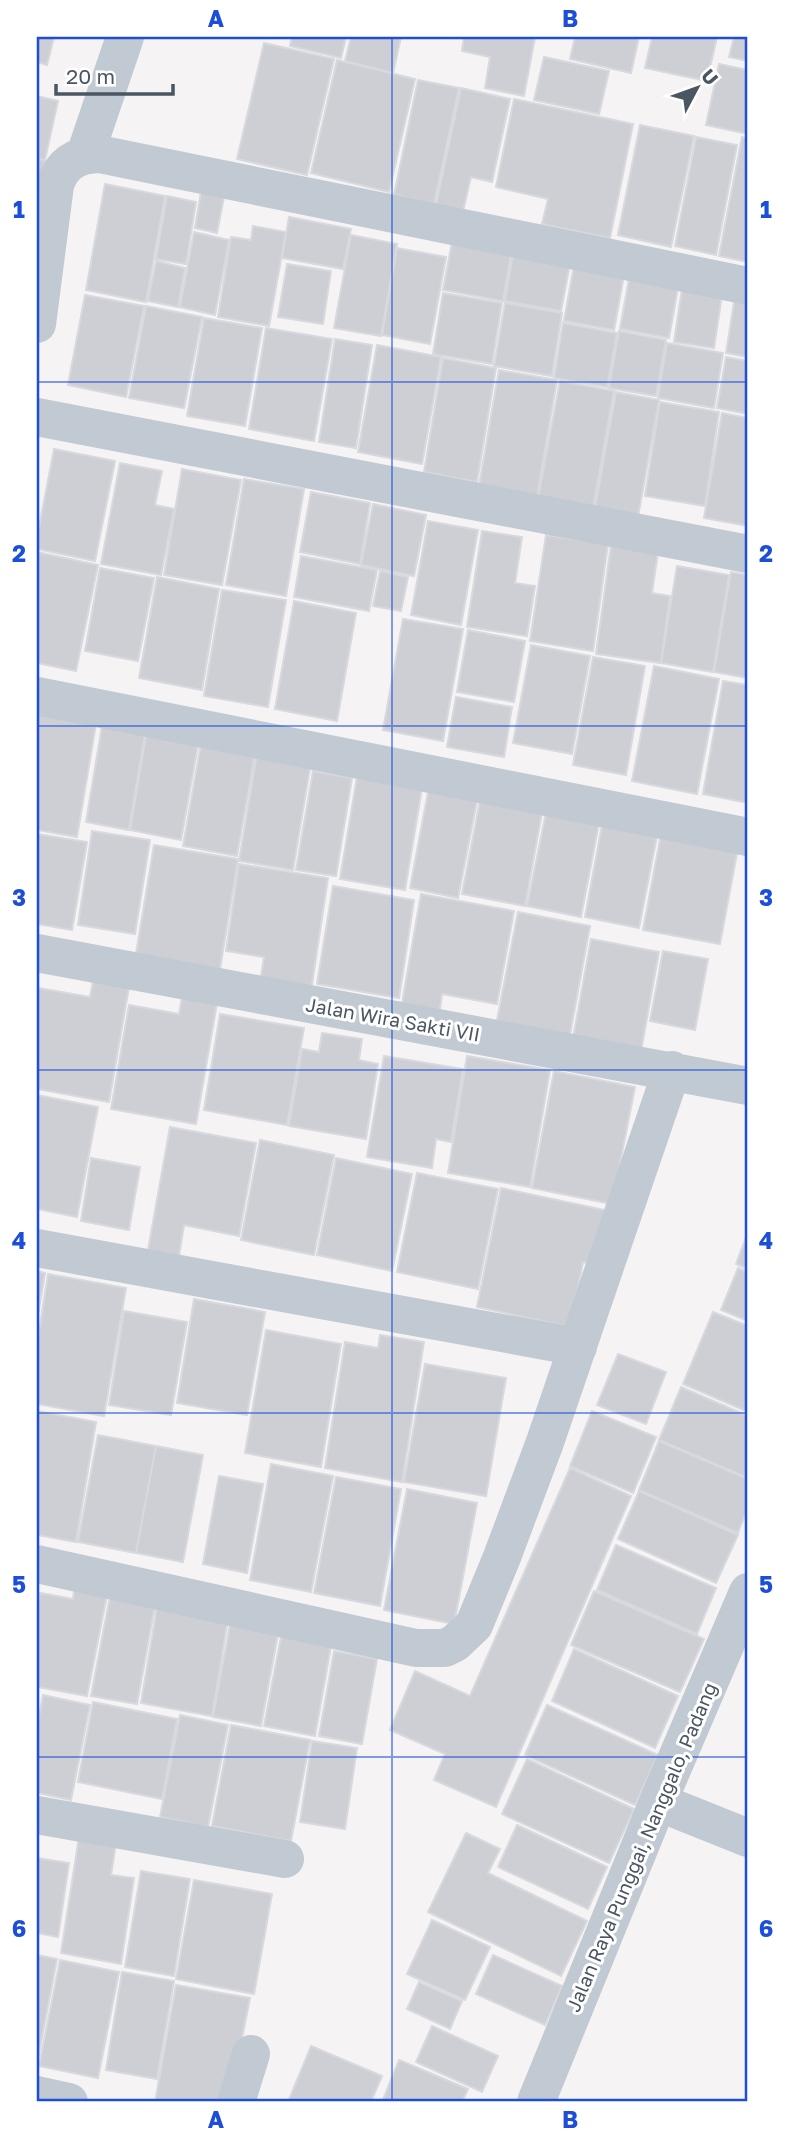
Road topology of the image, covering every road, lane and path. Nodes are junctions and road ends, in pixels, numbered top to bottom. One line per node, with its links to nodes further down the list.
1 (125, 37): 2 (street)
2 (85, 155): 3 (street); 4 (street)
3 (748, 286)
4 (37, 324)
5 (37, 417): 6 (street)
6 (748, 554)
7 (37, 696): 8 (street)
8 (748, 837)
9 (37, 953): 10 (street, Jalan Wira Sakti VII)
10 (672, 1070): 11 (street, Jalan Wira Sakti VII); 13 (street)
11 (748, 1086)
12 (37, 1248): 13 (street)
13 (578, 1348): 14 (street)
14 (37, 1563)
15 (748, 1592): 16 (street, Jalan Raya Punggai, Nanggalo, Padang)
16 (658, 1802): 18 (street); 24 (street, Jalan Raya Punggai, Nanggalo, Padang)
17 (37, 1815): 19 (street)
18 (748, 1838)
19 (285, 1858)
20 (251, 2054): 23 (street)
21 (37, 2095): 22 (street)
22 (69, 2102)
23 (236, 2102)
24 (536, 2102)

